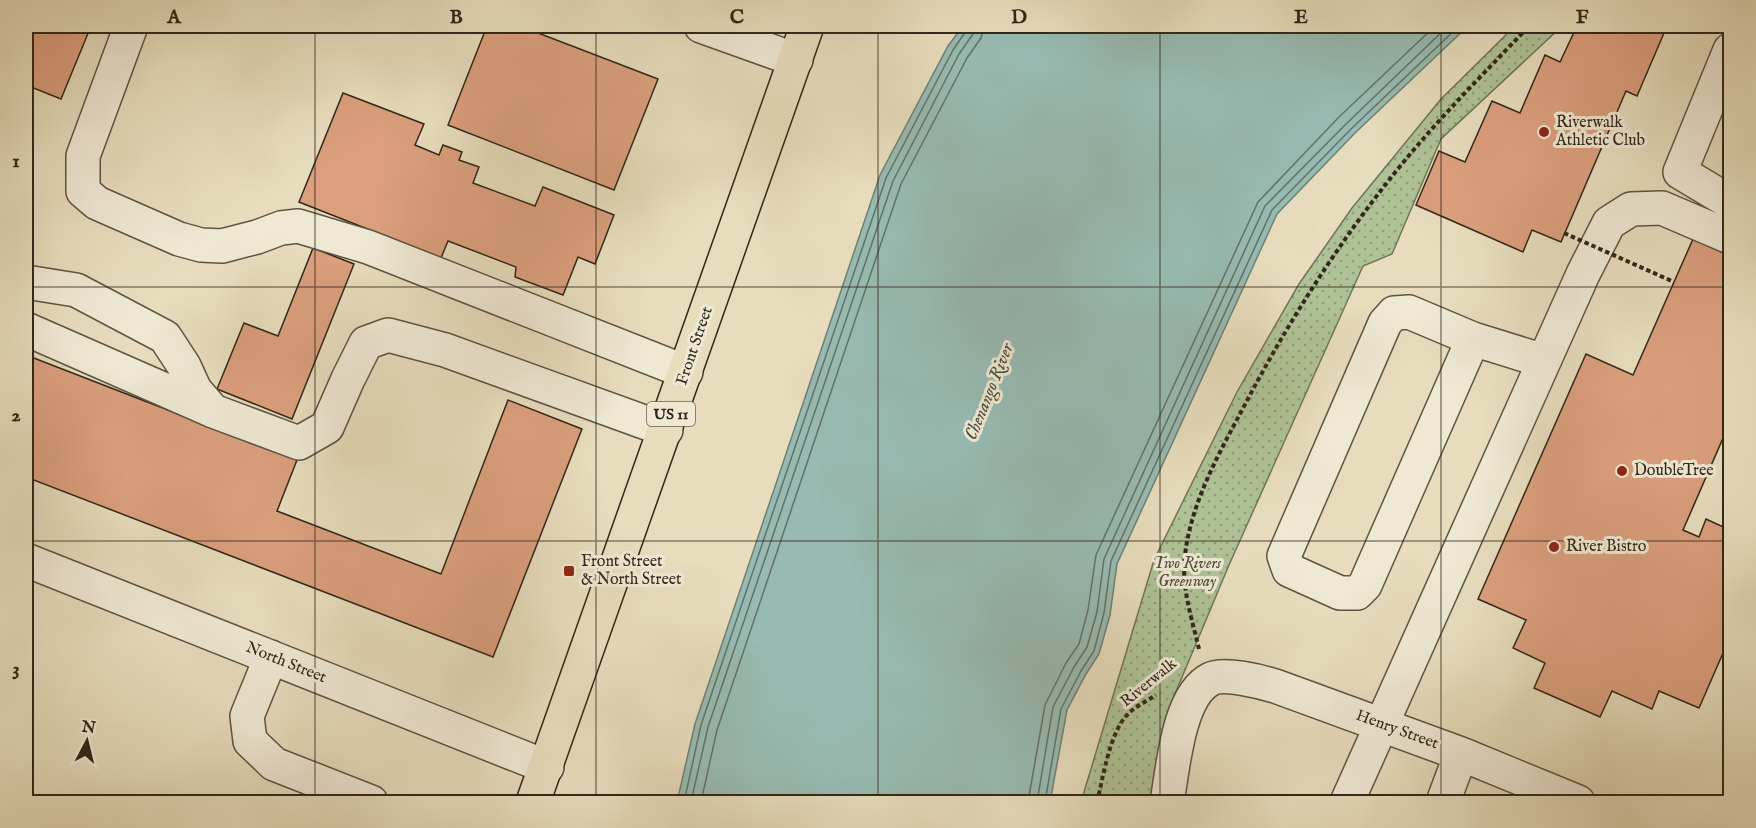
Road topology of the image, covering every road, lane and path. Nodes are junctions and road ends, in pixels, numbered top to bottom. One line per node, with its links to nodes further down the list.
1 (130, 26): 15 (street)
2 (701, 26): 6 (street)
3 (807, 26): 6 (main road, Front Street / US 11)
4 (1529, 26): 20 (path)
5 (1731, 50): 7 (street)
6 (796, 60): 15 (main road, Front Street / US 11)
7 (1731, 202)
8 (1564, 233): 11 (path, bridge)
9 (1731, 237): 14 (street)
10 (26, 282): 16 (street)
11 (1674, 282)
12 (26, 329): 16 (street)
13 (1473, 339): 13 (street); 14 (street)
14 (1544, 361): 22 (street)
15 (686, 372): 17 (main road, Front Street / US 11)
16 (213, 411): 17 (street)
17 (666, 430): 24 (main road, Front Street / US 11)
18 (26, 560): 19 (street, North Street)
19 (271, 657): 24 (street, North Street); 25 (street)
20 (1212, 678): 22 (street, Henry Street); 28 (street)
21 (1159, 694): 27 (path, Riverwalk)
22 (1381, 724): 23 (street, Henry Street); 29 (street)
23 (1461, 753): 30 (street); 31 (street, Henry Street)
24 (547, 767): 26 (main road, Front Street / US 11)
25 (371, 802)
26 (533, 802)
27 (1097, 802)
28 (1167, 802)
29 (1347, 802)
30 (1443, 802)
31 (1578, 802)

